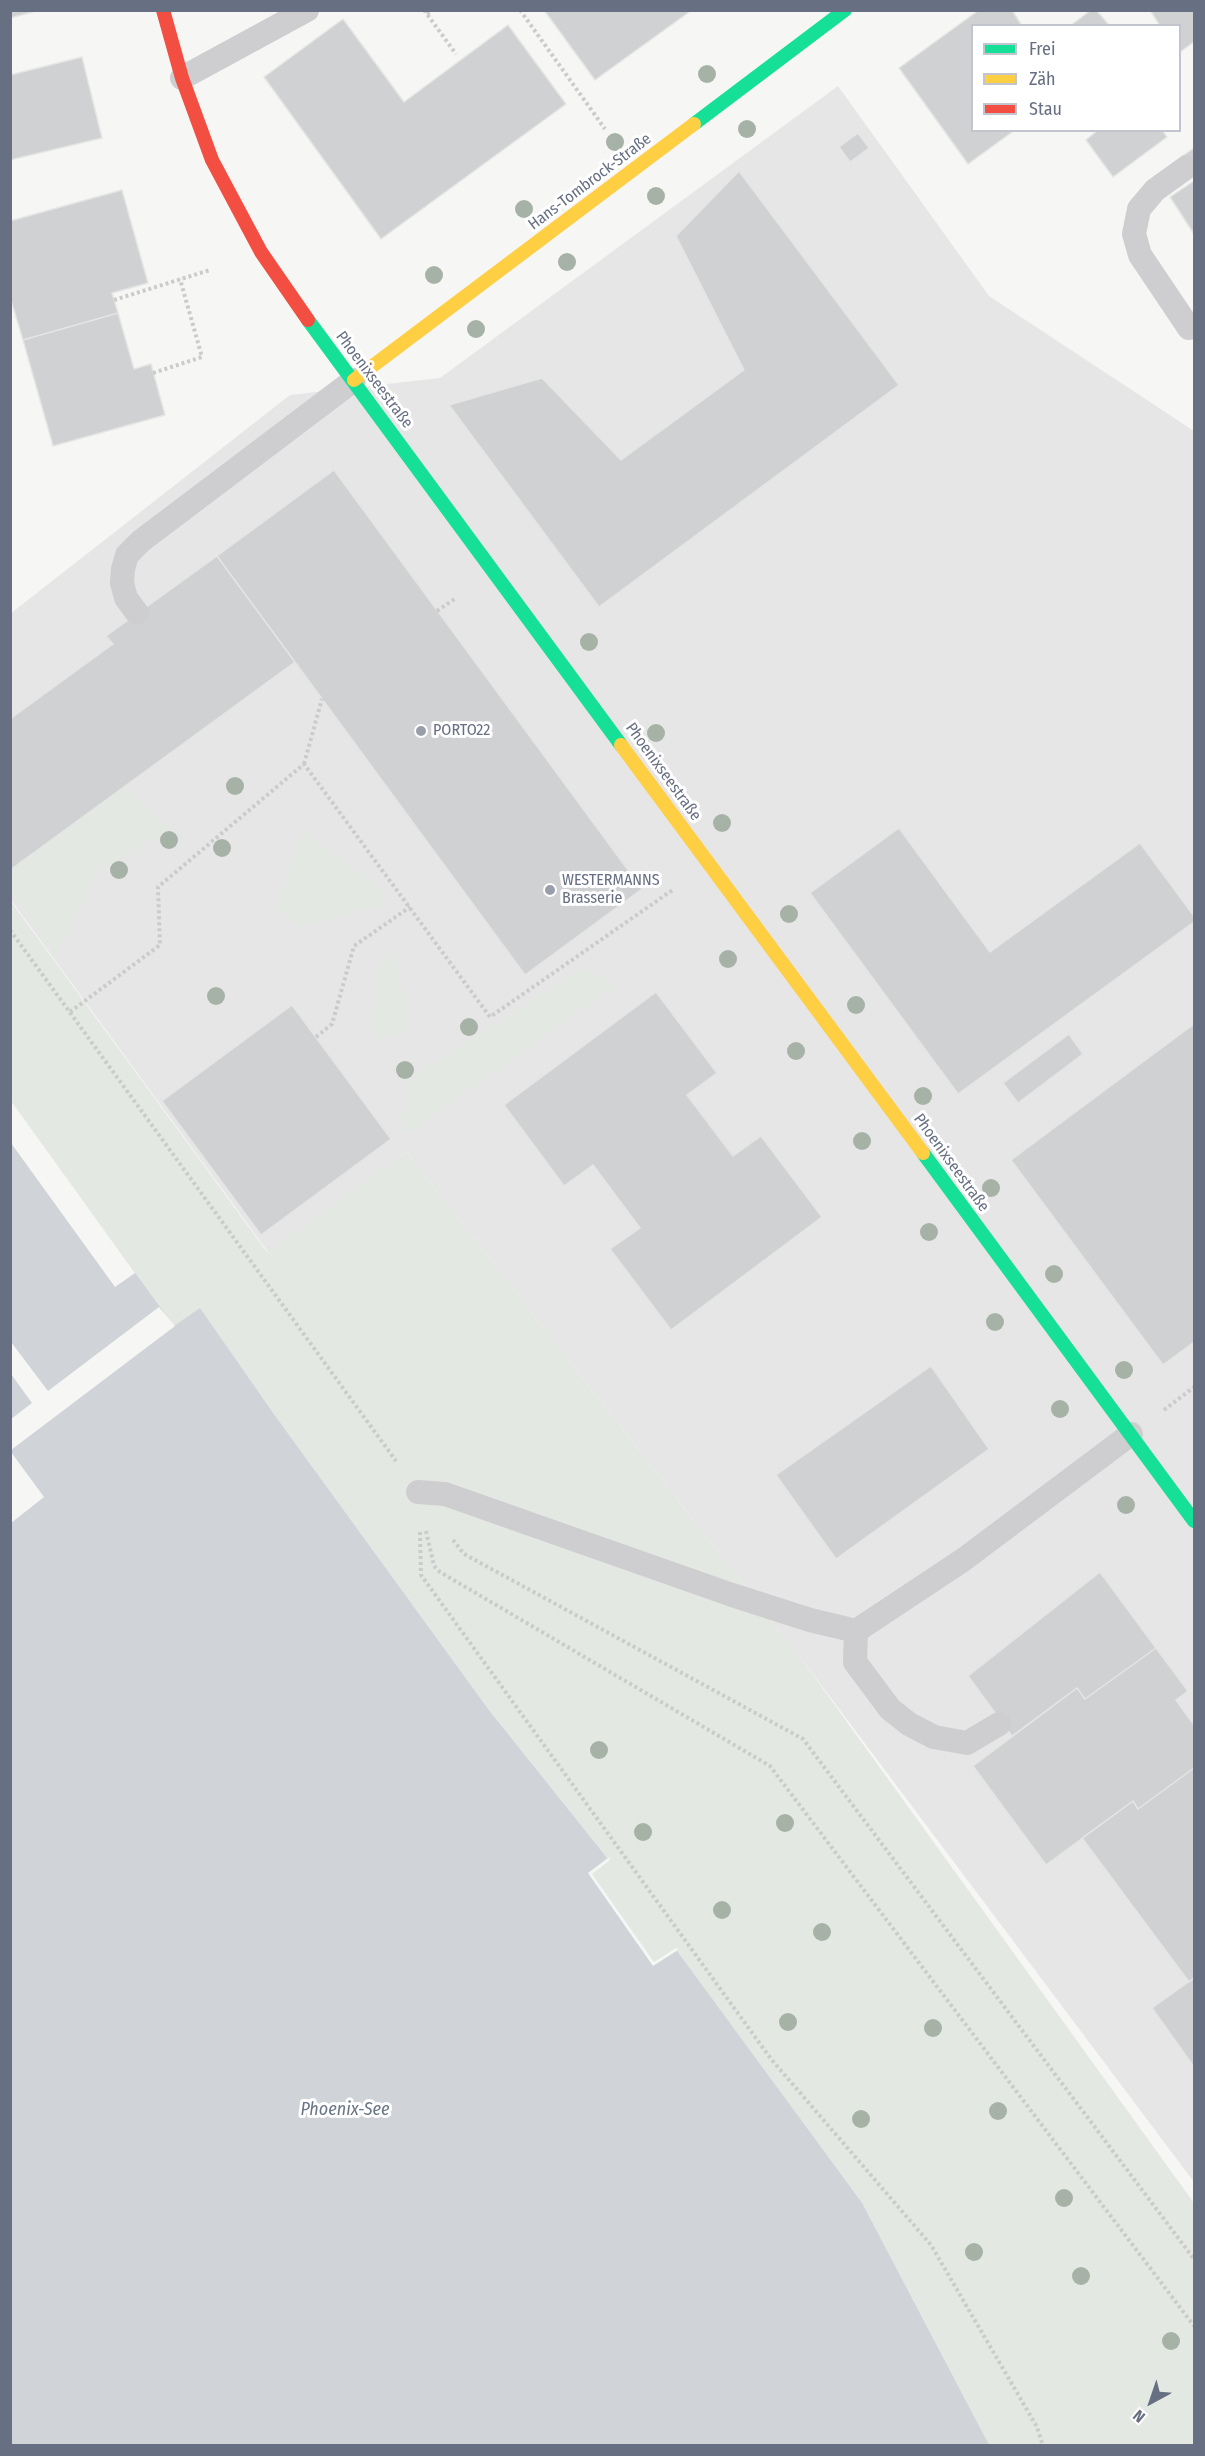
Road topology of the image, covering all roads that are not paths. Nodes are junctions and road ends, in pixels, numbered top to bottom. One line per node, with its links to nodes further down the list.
1 (163, 10): 4 (street, Phoenixseestraße)
2 (307, 10): 4 (lane)
3 (845, 10): 7 (street, Hans-Tombrock-Straße)
4 (182, 78): 7 (street, Phoenixseestraße)
5 (1187, 168): 6 (lane)
6 (1194, 324)
7 (354, 380): 8 (lane); 9 (street, Phoenixseestraße)
8 (137, 613)
9 (1131, 1434): 11 (street, Phoenixseestraße); 12 (lane)
10 (418, 1492): 12 (lane)
11 (1194, 1521)
12 (856, 1631): 13 (lane)
13 (999, 1724)

